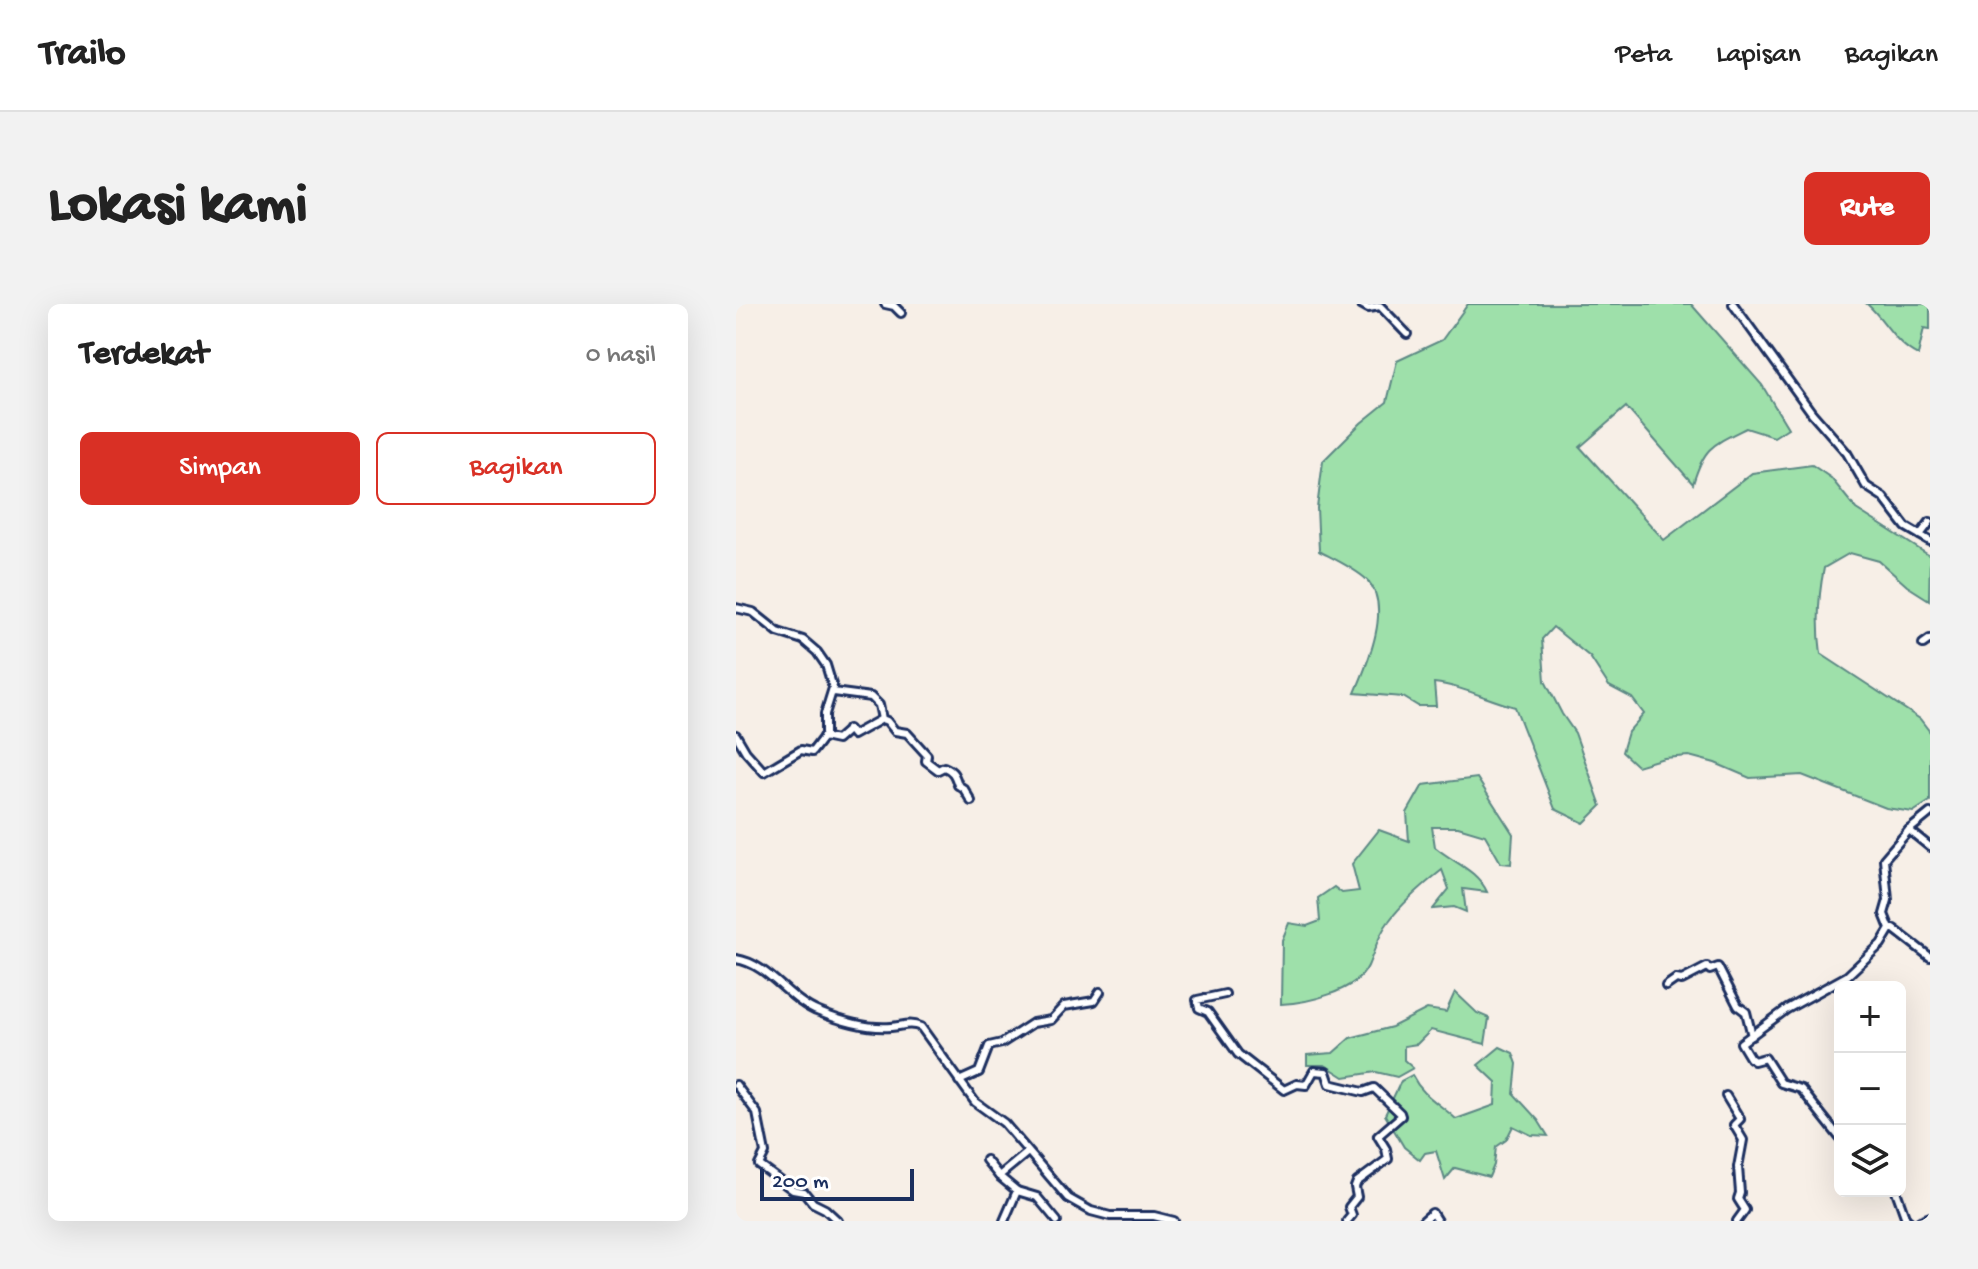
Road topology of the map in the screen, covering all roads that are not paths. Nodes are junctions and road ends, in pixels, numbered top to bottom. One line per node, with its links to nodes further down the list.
1 (885, 304): 4 (street)
2 (1361, 304): 5 (street)
3 (1733, 304): 7 (street)
4 (901, 313)
5 (1407, 334)
6 (1930, 522): 7 (street)
7 (1920, 535): 8 (street)
8 (1930, 541)
9 (736, 608): 12 (street)
10 (1930, 639): 11 (street)
11 (1923, 644)
12 (833, 692): 13 (street); 15 (street)
13 (882, 719): 15 (street); 16 (street)
14 (736, 735): 15 (street)
15 (823, 737)
16 (971, 801)
17 (1930, 813): 18 (street)
18 (1909, 830): 19 (street); 20 (street)
19 (1930, 847)
20 (1890, 929): 21 (street); 26 (street)
21 (1930, 957)
22 (736, 959): 27 (street)
23 (1666, 986): 26 (street)
24 (1100, 992): 27 (street)
25 (1225, 994): 43 (street)
26 (1752, 1036): 30 (street)
27 (959, 1081): 31 (street)
28 (736, 1085): 38 (street)
29 (1726, 1096): 46 (street)
30 (1834, 1130)
31 (1028, 1152): 33 (street); 36 (street)
32 (986, 1160): 33 (street)
33 (999, 1176): 34 (street)
34 (1017, 1191): 39 (street); 40 (street)
35 (1898, 1197): 47 (street)
36 (1154, 1216): 41 (street); 42 (street)
37 (1930, 1217): 48 (street)
38 (838, 1221)
39 (1004, 1221)
40 (1057, 1221)
41 (1147, 1221)
42 (1174, 1221)
43 (1347, 1221)
44 (1423, 1221): 45 (street)
45 (1437, 1221)
46 (1737, 1221)
47 (1909, 1221)
48 (1920, 1221)

